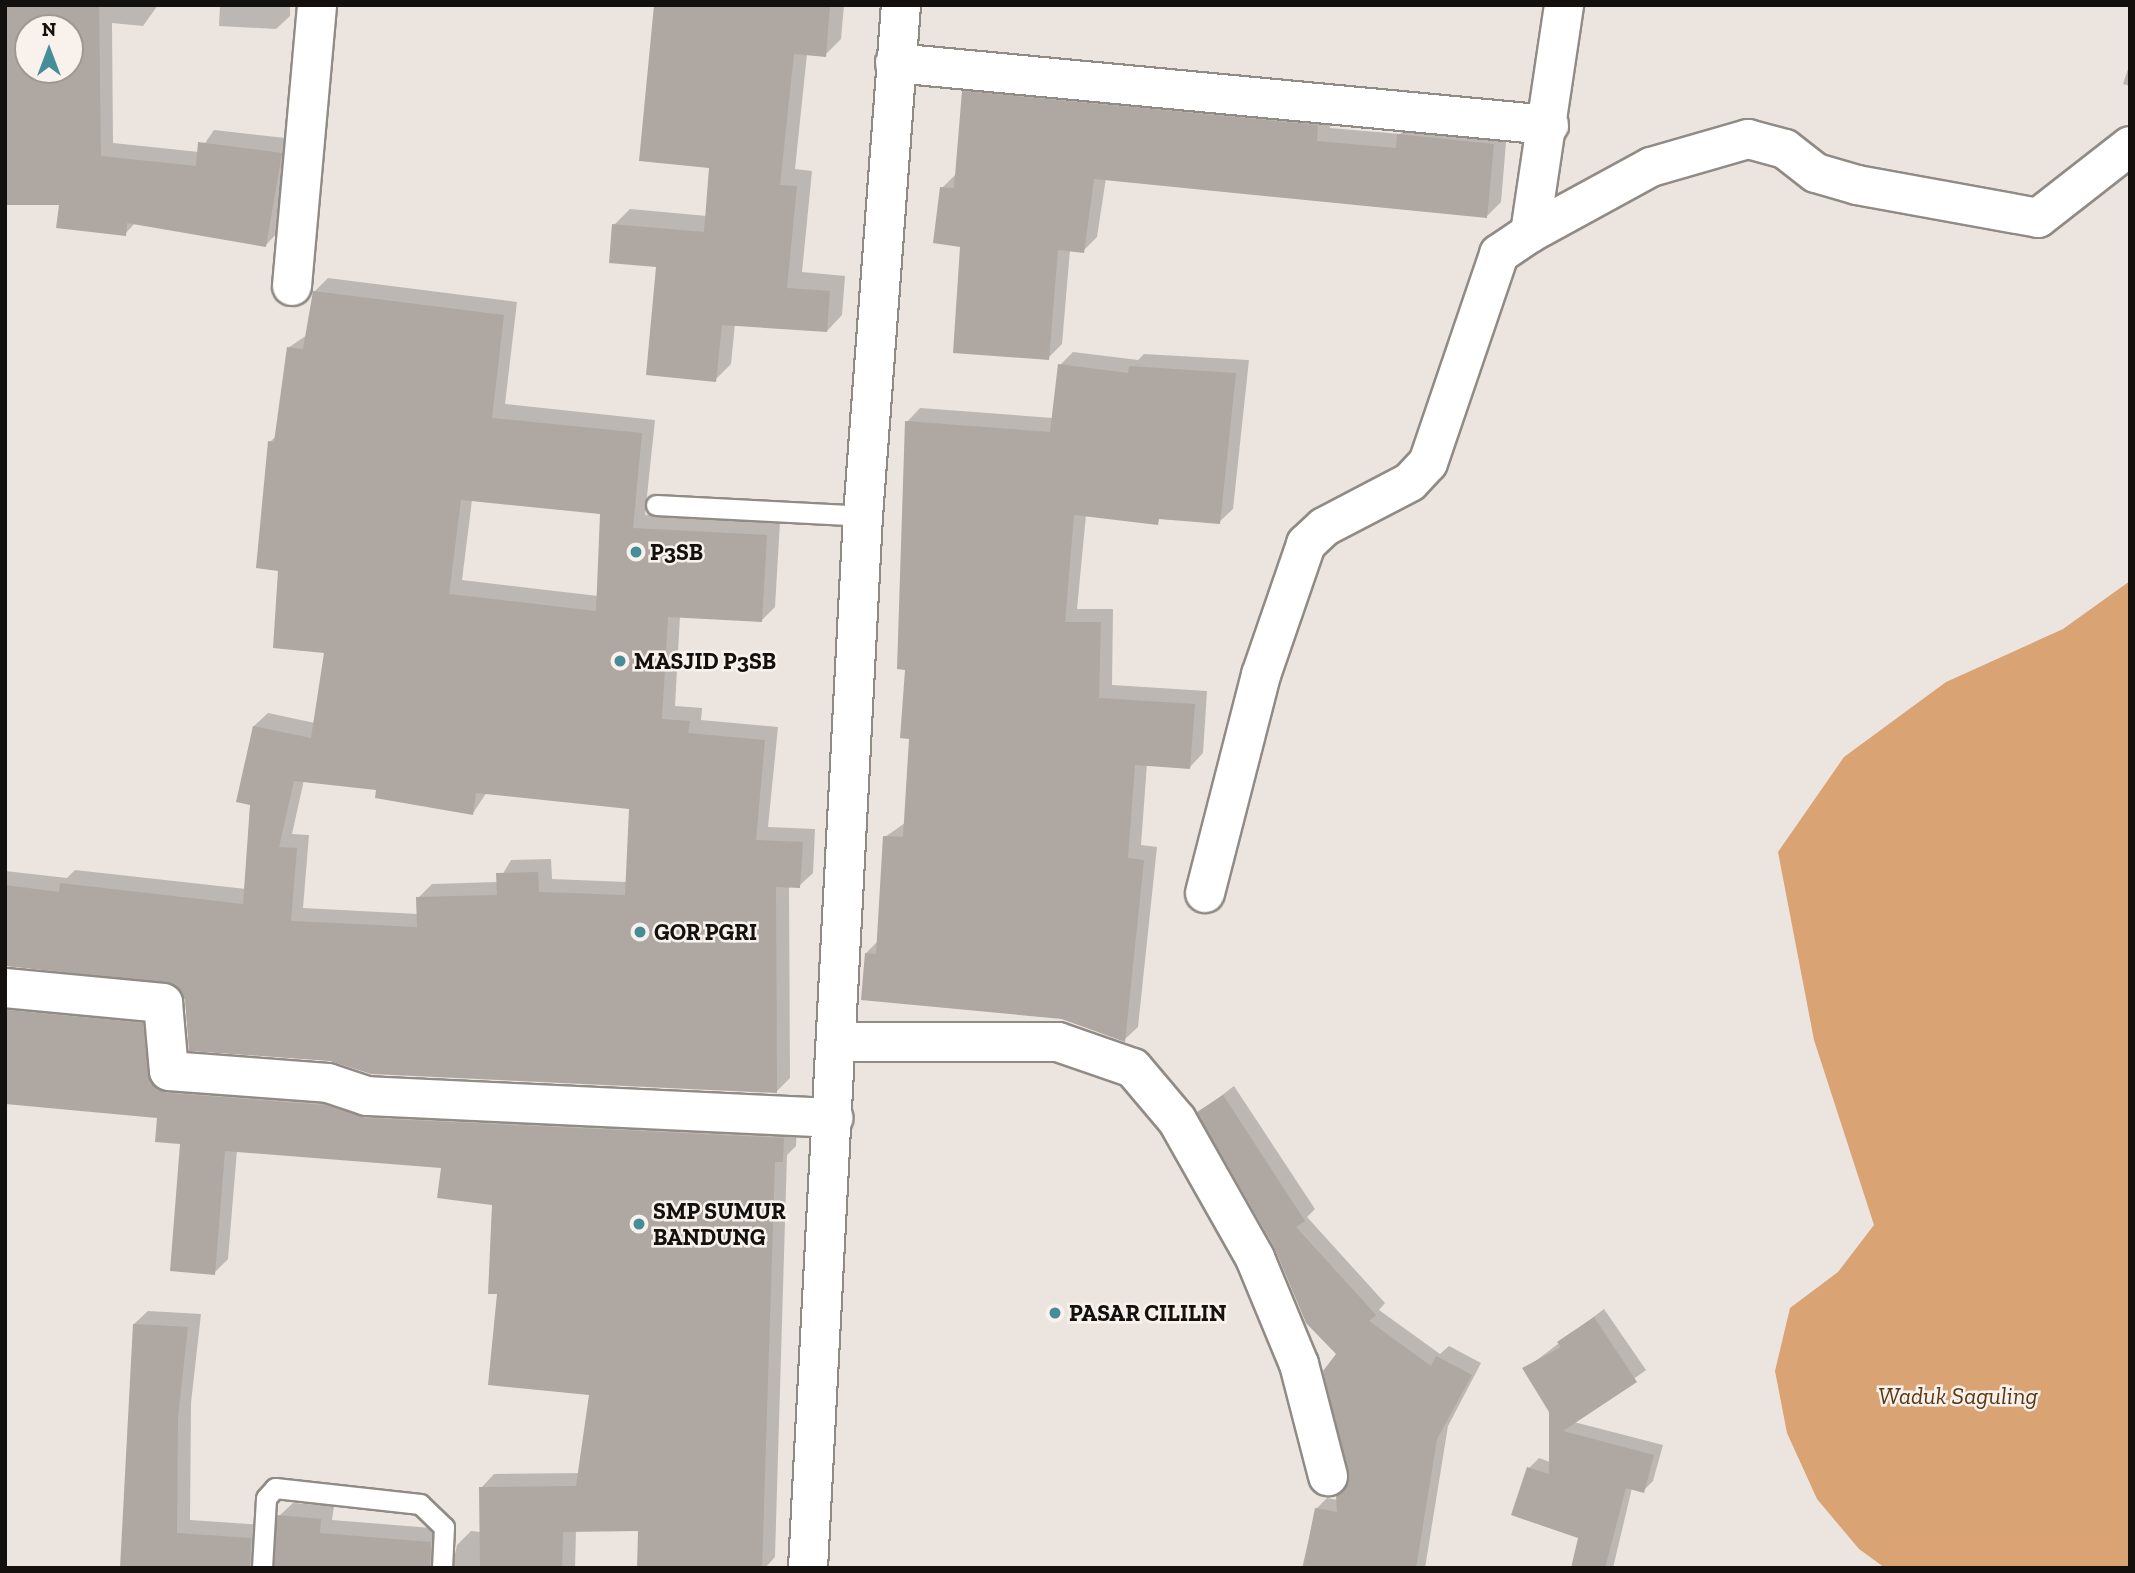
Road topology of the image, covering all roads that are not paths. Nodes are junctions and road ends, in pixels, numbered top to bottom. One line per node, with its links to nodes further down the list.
1 (317, 5): 8 (street)
2 (901, 5): 4 (street)
3 (1564, 5): 5 (street)
4 (895, 63): 5 (street); 10 (street)
5 (1549, 125): 7 (street)
6 (2130, 146): 7 (street)
7 (1530, 233): 11 (street)
8 (292, 286)
9 (656, 505): 10 (lane)
10 (863, 516): 13 (street)
11 (1205, 893)
12 (5, 988): 14 (street)
13 (838, 1042): 14 (street); 15 (street)
14 (833, 1118): 18 (street)
15 (1328, 1476)
16 (262, 1568): 17 (lane)
17 (442, 1568)
18 (808, 1568)

